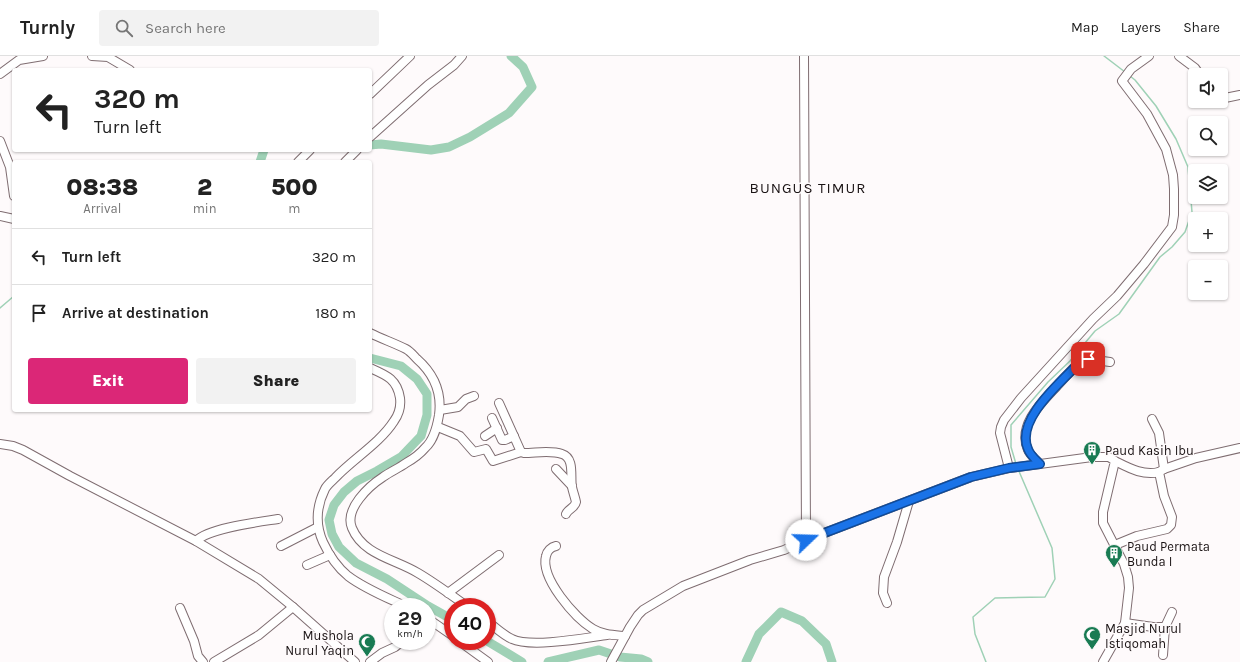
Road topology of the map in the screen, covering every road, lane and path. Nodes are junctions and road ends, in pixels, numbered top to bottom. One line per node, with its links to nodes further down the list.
1 (43, 56): 10 (street)
2 (92, 56): 8 (street)
3 (410, 56): 11 (street)
4 (462, 56): 14 (street)
5 (804, 56): 48 (street)
6 (1149, 56): 40 (street)
7 (1179, 56): 9 (street)
8 (127, 68)
9 (1195, 68)
10 (0, 74)
11 (372, 92)
12 (1240, 96): 13 (street)
13 (1228, 98)
14 (372, 136)
15 (0, 141): 20 (street)
16 (308, 152): 18 (street)
17 (356, 152): 19 (street)
18 (300, 160)
19 (347, 160)
20 (12, 182)
21 (0, 216): 22 (street)
22 (12, 219)
23 (372, 334): 28 (street)
24 (1110, 362): 39 (street)
25 (372, 369): 47 (street)
26 (474, 396): 28 (street)
27 (498, 403): 34 (street)
28 (444, 409): 31 (street)
29 (492, 418): 32 (street)
30 (1152, 419): 42 (street)
31 (438, 427): 37 (street); 56 (street)
32 (497, 428): 33 (street); 34 (street)
33 (485, 436)
34 (514, 436): 37 (street)
35 (0, 444): 49 (street)
36 (1240, 448): 42 (street)
37 (520, 452): 43 (street)
38 (1115, 461): 39 (street); 42 (street); 50 (street)
39 (1038, 464): 40 (street)
40 (1010, 468): 44 (street)
41 (556, 469): 43 (street)
42 (1162, 470): 50 (street)
43 (572, 486): 45 (street)
44 (909, 501): 48 (street); 59 (street)
45 (566, 514)
46 (278, 518): 49 (street)
47 (317, 528): 51 (street); 53 (street)
48 (806, 540): 67 (street)
49 (196, 541): 60 (street)
50 (1115, 545): 63 (street)
51 (281, 546)
52 (556, 546): 66 (street)
53 (329, 555): 55 (street); 57 (street)
54 (499, 555): 56 (street)
55 (307, 565)
56 (448, 593): 58 (street)
57 (390, 598)
58 (455, 598)
59 (887, 603)
60 (293, 607): 72 (street); 73 (street)
61 (180, 608): 71 (street)
62 (1172, 612): 65 (street)
63 (1125, 623): 65 (street); 77 (street)
64 (496, 627): 66 (street)
65 (1165, 627): 70 (street)
66 (608, 635): 67 (street)
67 (624, 639): 76 (street)
68 (388, 650): 74 (street)
69 (471, 650): 75 (street)
70 (1163, 655)
71 (203, 662)
72 (214, 662)
73 (355, 662)
74 (370, 662)
75 (488, 662)
76 (611, 662)
77 (1103, 662)

